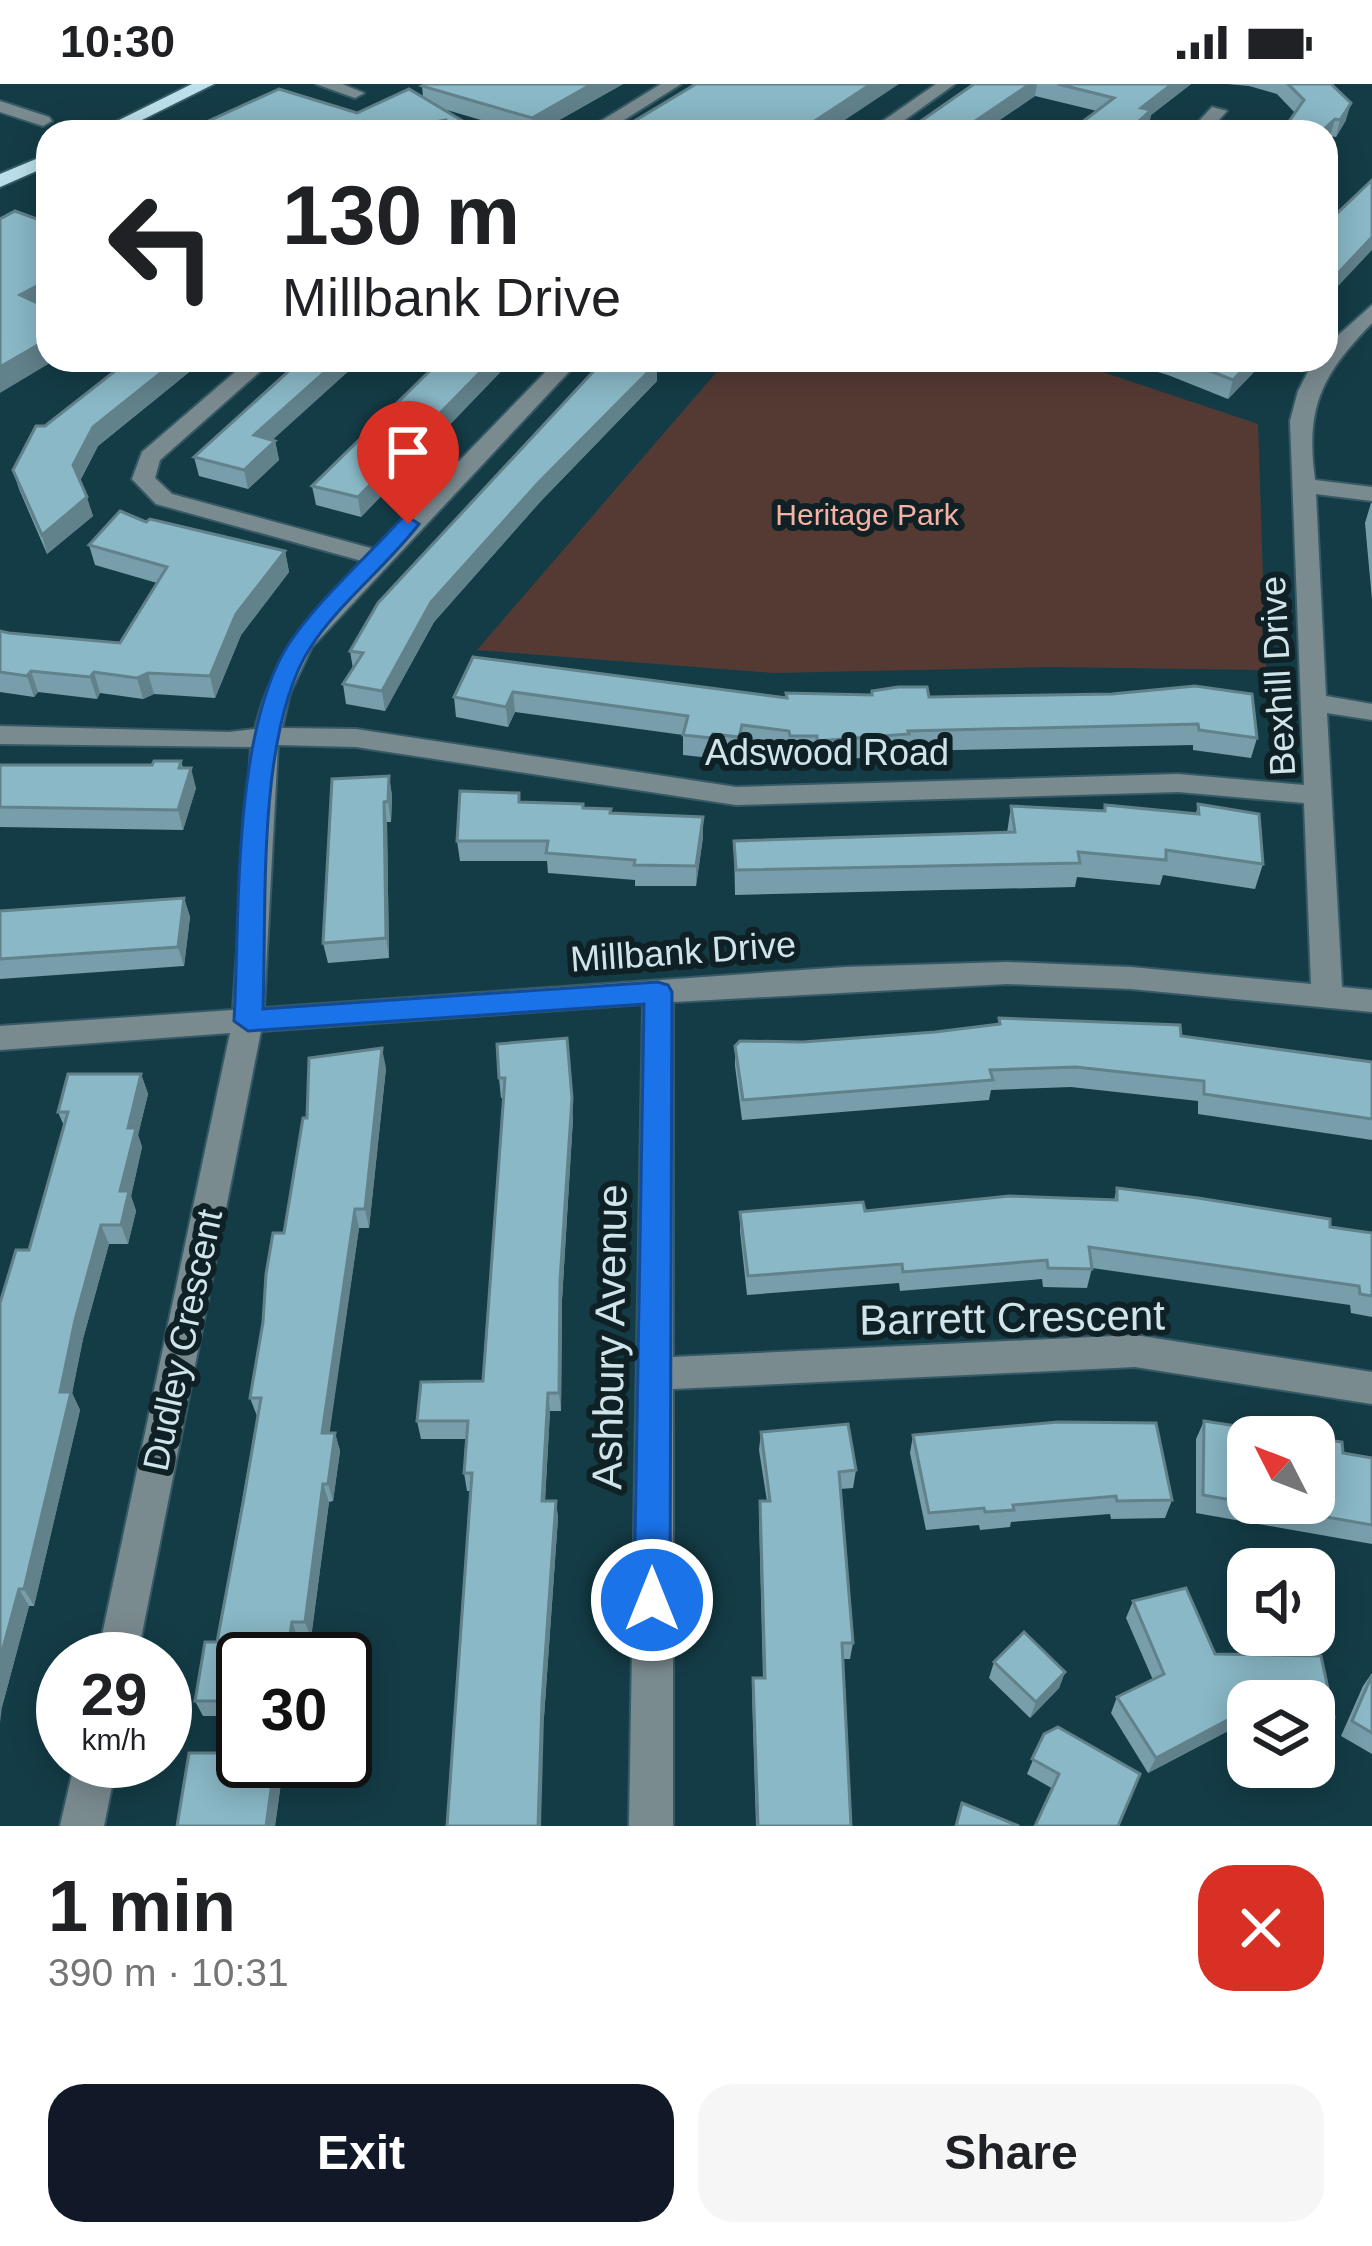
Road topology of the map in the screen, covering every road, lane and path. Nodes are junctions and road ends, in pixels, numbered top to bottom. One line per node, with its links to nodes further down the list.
1 (206, 84): 9 (main road)
2 (324, 84): 5 (street)
3 (673, 84): 10 (street)
4 (947, 84): 11 (street)
5 (355, 93)
6 (0, 106): 8 (street)
7 (1217, 111): 12 (street)
8 (38, 120)
9 (130, 120)
10 (612, 120)
11 (894, 120)
12 (1209, 120)
13 (36, 164): 14 (main road)
14 (0, 181)
15 (1370, 316): 16 (street, Bexhill Drive)
16 (1338, 344)
17 (248, 372): 22 (street)
18 (556, 372): 22 (street, Dudley Crescent)
19 (1314, 372): 20 (street, Bexhill Drive)
20 (1304, 487): 21 (street); 23 (street, Bexhill Drive)
21 (1372, 494)
22 (376, 557): 26 (street, Dudley Crescent)
23 (1314, 702): 24 (street); 27 (street, Bexhill Drive)
24 (1372, 712)
25 (0, 735): 26 (street, Adswood Road)
26 (267, 736): 27 (street, Adswood Road); 31 (street, Dudley Crescent)
27 (1318, 795): 29 (street, Bexhill Drive)
28 (658, 992): 29 (street, Millbank Drive); 31 (street, Millbank Drive); 33 (street, Ashbury Avenue)
29 (1327, 997): 30 (street, Millbank Drive)
30 (1372, 1001)
31 (248, 1021): 32 (street, Millbank Drive); 35 (street, Dudley Crescent)
32 (0, 1038)
33 (652, 1374): 34 (street, Barrett Crescent); 38 (street, Ashbury Avenue)
34 (1372, 1388)
35 (123, 1632)
36 (90, 1788): 37 (street)
37 (82, 1826)
38 (651, 1826)

